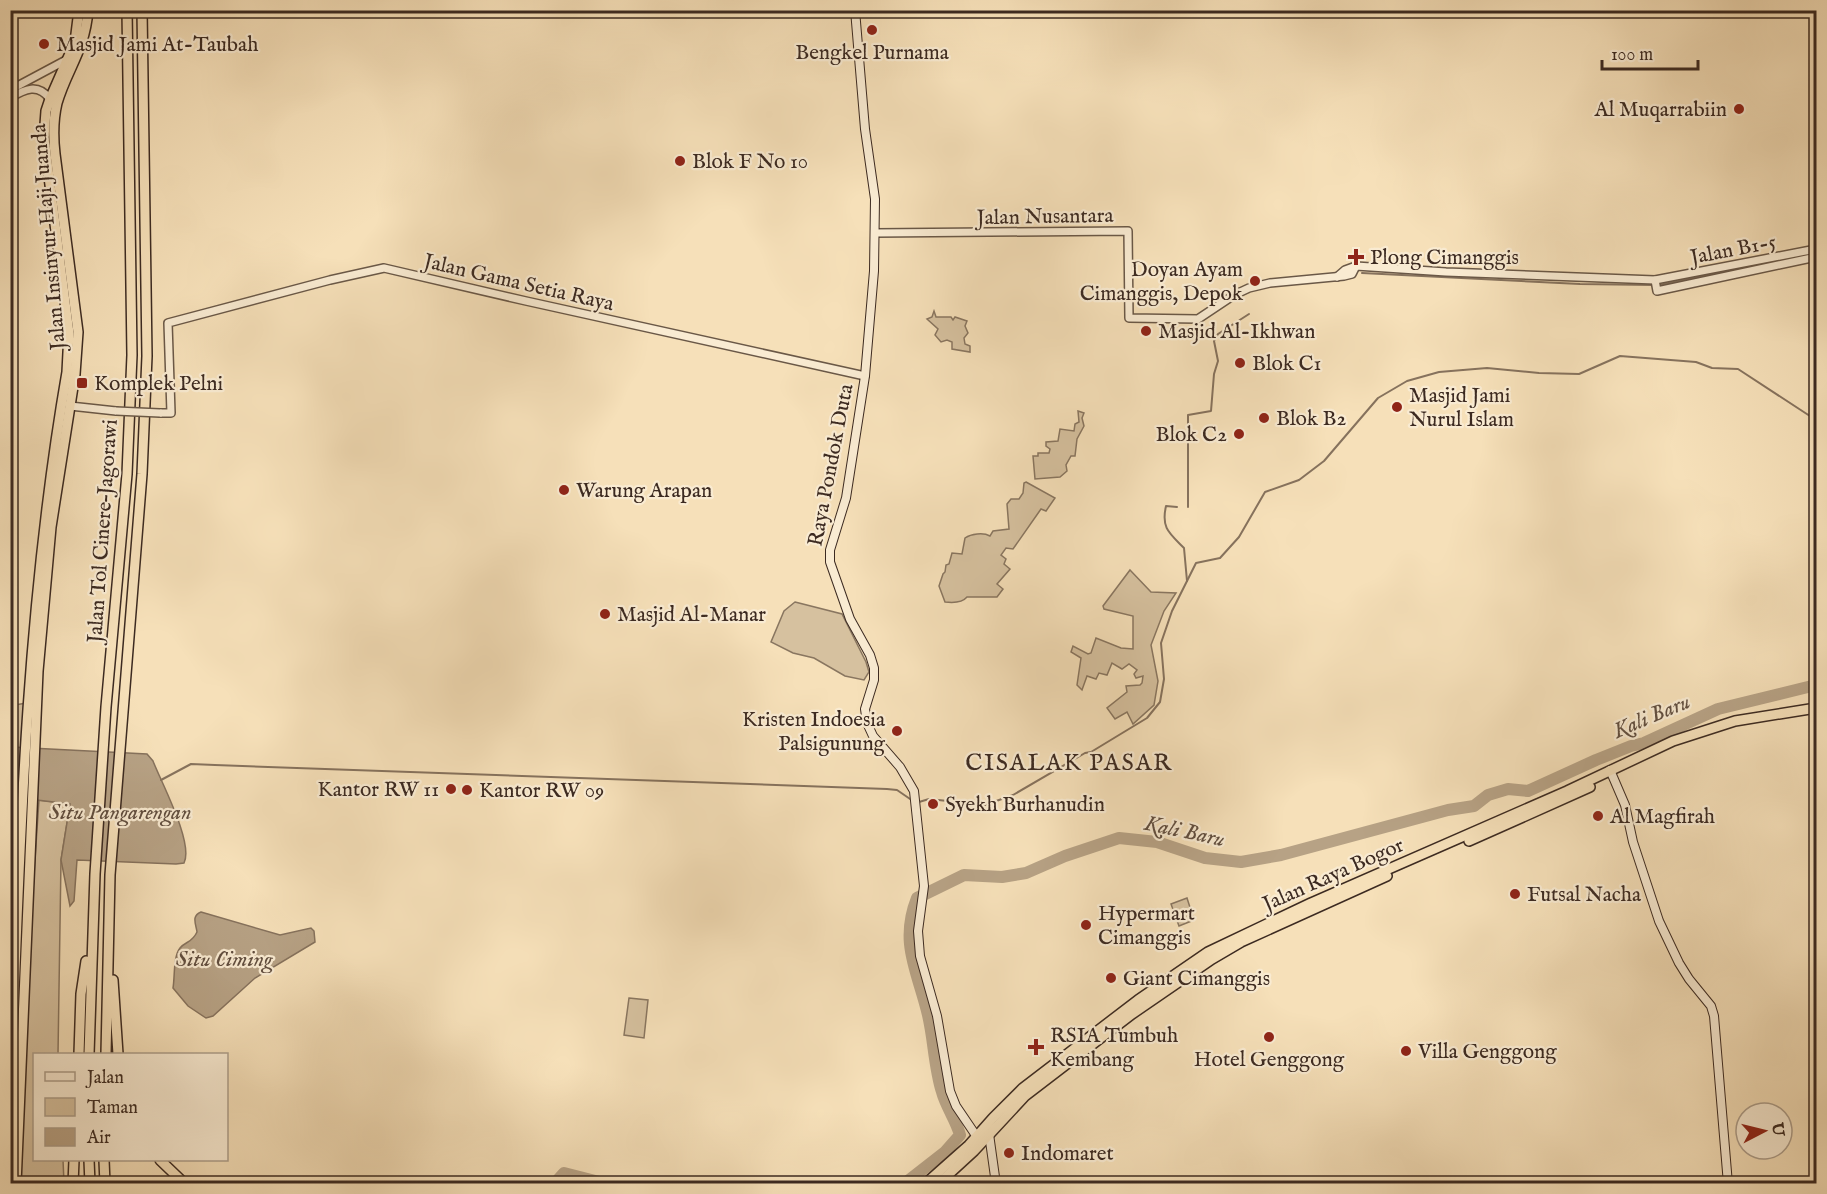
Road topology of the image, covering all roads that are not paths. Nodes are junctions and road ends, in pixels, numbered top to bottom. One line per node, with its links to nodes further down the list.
1 (79, 10): 6 (highway, Jalan Insinyur Haji Juanda)
2 (88, 10): 17 (highway, Jalan Insinyur Haji Juanda)
3 (128, 10): 22 (highway, Jalan Tol Cinere–Jagorawi)
4 (142, 10): 23 (highway, Jalan Tol Cinere–Jagorawi)
5 (855, 10): 12 (main road, Raya Pondok Duta)
6 (68, 59): 7 (street); 11 (highway, Jalan Insinyur Haji Juanda)
7 (28, 80): 8 (street); 9 (street)
8 (32, 88): 10 (street); 11 (street)
9 (10, 90)
10 (10, 98)
11 (50, 99): 20 (highway, Jalan Insinyur Haji Juanda)
12 (875, 233): 15 (street, Jalan Nusantara); 16 (main road, Raya Pondok Duta)
13 (1816, 249): 15 (street, Jalan B1-5)
14 (1816, 257): 15 (street)
15 (1656, 285)
16 (865, 376): 17 (street, Jalan Gama Setia Raya, bridge); 32 (main road, Raya Pondok Duta)
17 (70, 406): 20 (highway, Jalan Insinyur Haji Juanda)
18 (1816, 708): 21 (highway, Jalan Raya Bogor)
19 (1816, 714): 21 (highway, Jalan Raya Bogor)
20 (30, 742): 24 (highway, Jalan Insinyur Haji Juanda)
21 (1611, 773): 29 (highway, Jalan Raya Bogor); 45 (main road)
22 (93, 918): 25 (highway); 26 (highway, Jalan Tol Cinere–Jagorawi)
23 (109, 929): 27 (highway, Jalan Tol Cinere–Jagorawi); 28 (highway)
24 (19, 989): 30 (highway, Jalan Insinyur Haji Juanda); 37 (highway, Jalan Insinyur Haji Juanda)
25 (78, 1053)
26 (89, 1053)
27 (105, 1053)
28 (118, 1053)
29 (1064, 1061): 31 (highway, Jalan Raya Bogor); 32 (highway, Jalan Raya Bogor)
30 (10, 1105)
31 (989, 1134): 43 (highway, Jalan Raya Bogor); 44 (main road)
32 (977, 1137): 42 (highway, Jalan Raya Bogor)
33 (74, 1161): 38 (highway)
34 (89, 1161): 39 (highway)
35 (104, 1161): 40 (highway)
36 (161, 1161): 41 (highway)
37 (16, 1184)
38 (73, 1184)
39 (90, 1184)
40 (105, 1184)
41 (184, 1184)
42 (926, 1184)
43 (938, 1184)
44 (996, 1184)
45 (1728, 1184)

